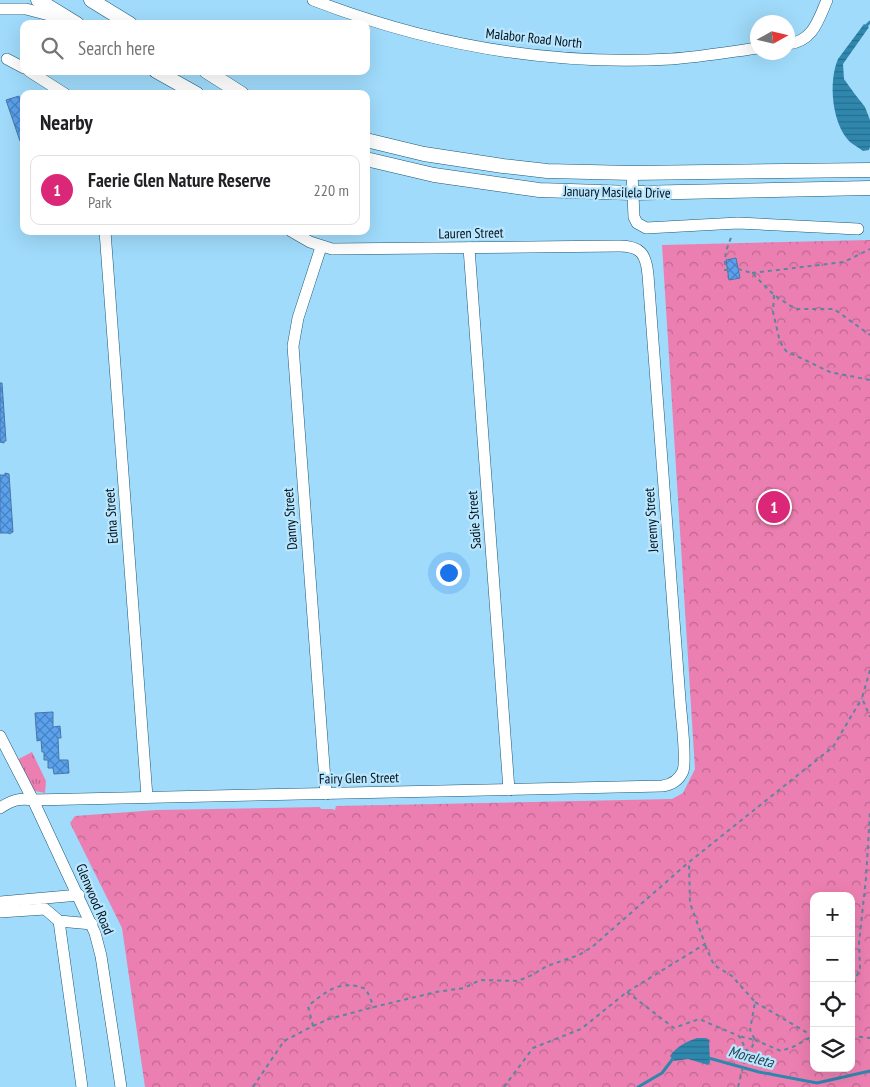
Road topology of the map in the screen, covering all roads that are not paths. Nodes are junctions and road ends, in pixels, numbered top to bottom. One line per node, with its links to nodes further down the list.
1 (38, 0): 7 (main road)
2 (91, 0): 8 (main road)
3 (313, 0): 9 (street, Malabor Road North)
4 (827, 0): 11 (street)
5 (0, 8): 6 (street)
6 (67, 20)
7 (72, 20)
8 (124, 20)
9 (368, 20)
10 (370, 21): 12 (street, Malabor Road North)
11 (795, 42)
12 (750, 49)
13 (7, 59): 14 (street)
14 (20, 66)
15 (35, 75): 18 (street)
16 (163, 75): 19 (main road)
17 (212, 75): 20 (main road)
18 (59, 90)
19 (191, 90)
20 (236, 90)
21 (370, 141): 24 (main road, January Masilela Drive)
22 (370, 160): 26 (main road, January Masilela Drive)
23 (870, 170): 24 (main road, January Masilela Drive)
24 (632, 173): 26 (street)
25 (870, 188): 26 (main road, January Masilela Drive)
26 (633, 193): 27 (street)
27 (858, 229)
28 (105, 235): 37 (street, Edna Street)
29 (298, 235): 30 (street, Lauren Street)
30 (321, 247): 31 (street, Lauren Street); 36 (street, Danny Street)
31 (469, 248): 32 (street, Lauren Street); 35 (street, Sadie Street)
32 (647, 263): 34 (street, Jeremy Street)
33 (0, 736): 38 (street, Glenwood Road)
34 (682, 774): 35 (street, Fairy Glen Street)
35 (509, 790): 36 (street, Fairy Glen Street)
36 (326, 794): 37 (street, Fairy Glen Street)
37 (147, 798): 38 (street, Fairy Glen Street)
38 (33, 800): 39 (street, Fairy Glen Street); 40 (street, Glenwood Road)
39 (0, 808)
40 (79, 895): 41 (street); 44 (street, Glenwood Road)
41 (0, 902)
42 (0, 912): 43 (street)
43 (59, 921): 44 (street); 45 (street)
44 (92, 924): 46 (street, Glenwood Road)
45 (82, 1087)
46 (121, 1087)

